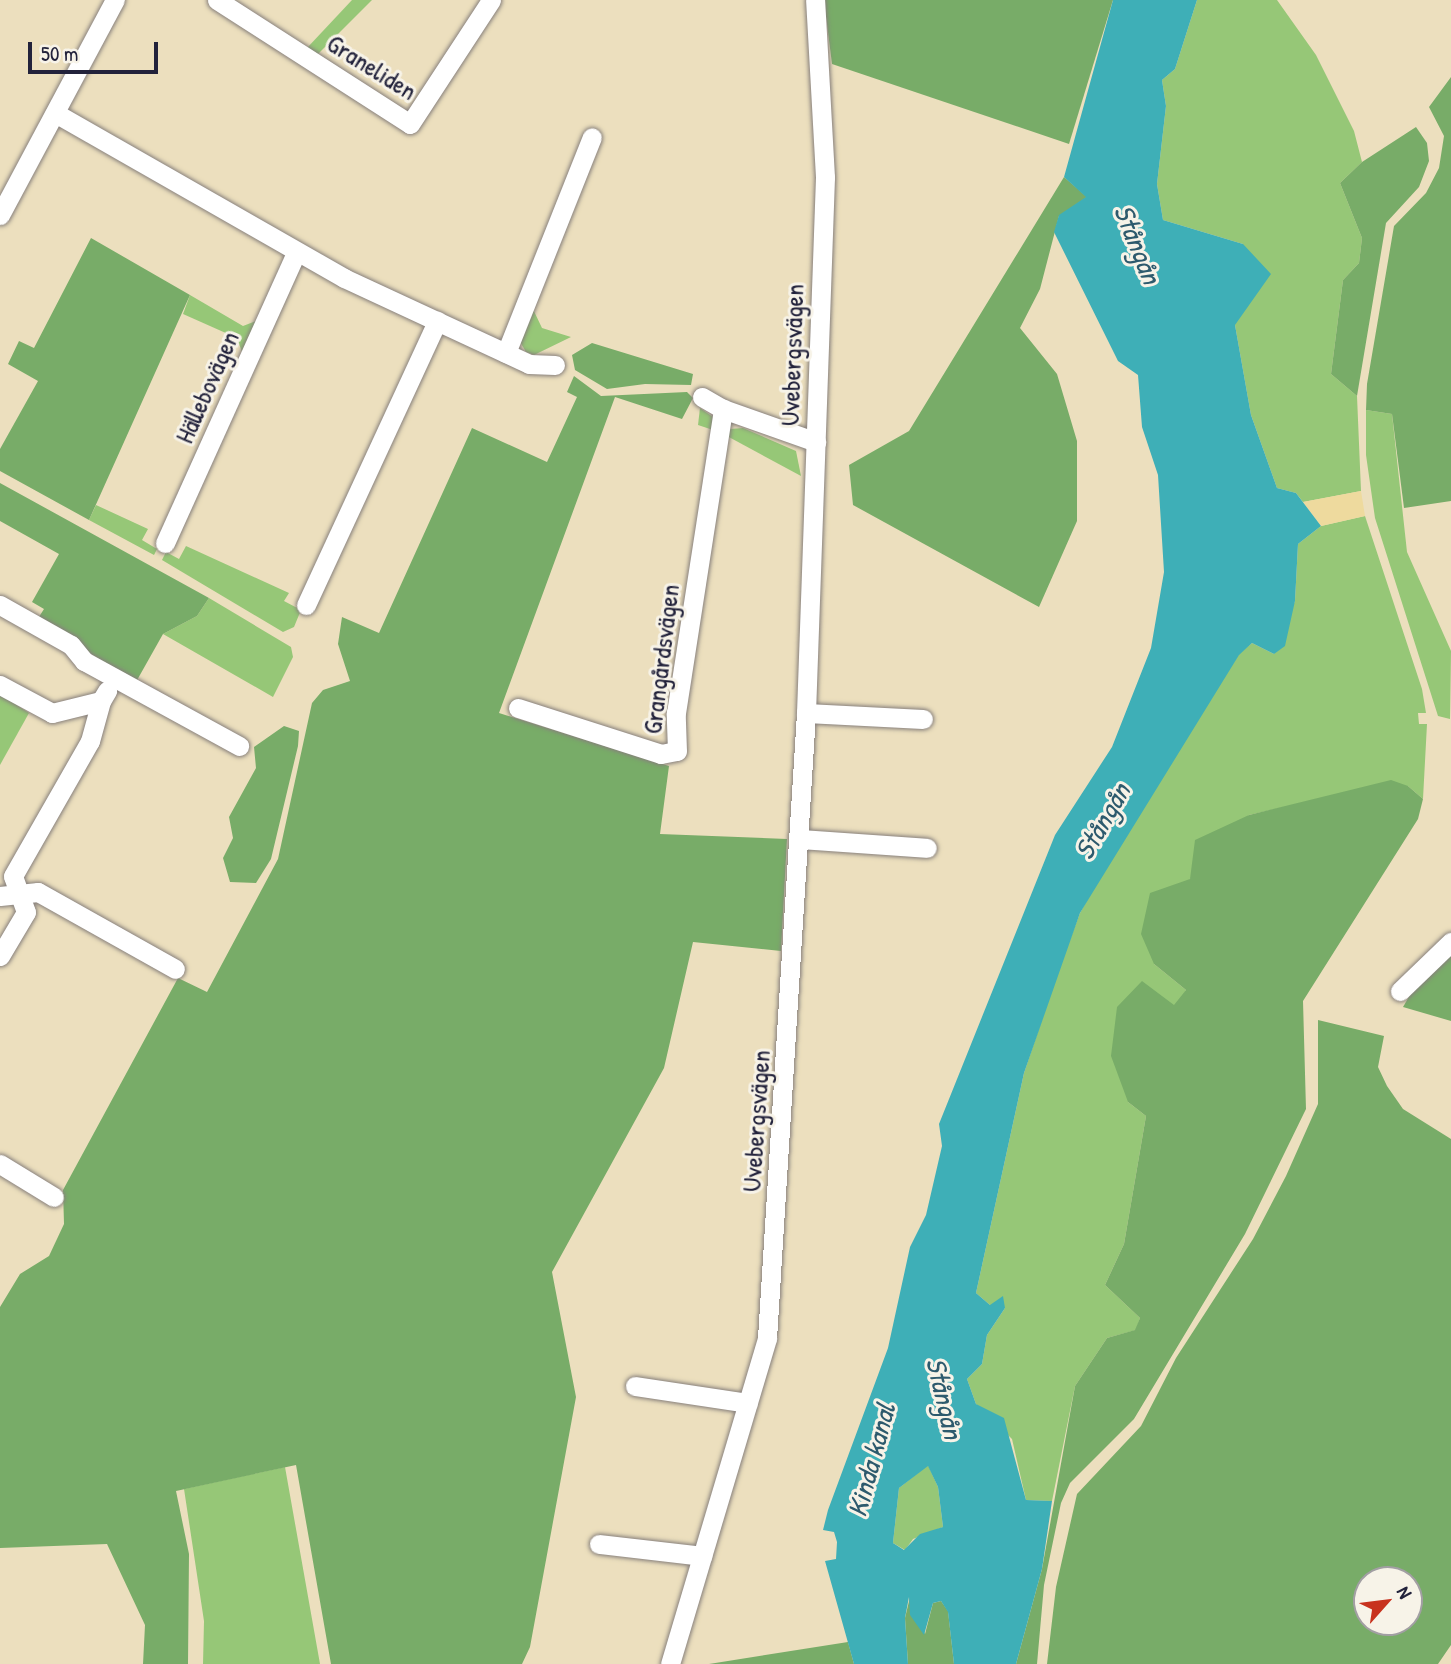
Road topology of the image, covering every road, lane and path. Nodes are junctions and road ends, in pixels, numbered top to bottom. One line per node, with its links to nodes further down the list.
1 (115, 0): 5 (street)
2 (217, 0): 3 (street, Graneliden)
3 (491, 0)
4 (815, 0): 14 (street, Uvebergsvägen)
5 (55, 113): 7 (street); 8 (street)
6 (592, 136): 10 (street)
7 (0, 215)
8 (296, 253): 9 (street); 15 (street, Hällebovägen)
9 (437, 321): 10 (street); 17 (street)
10 (506, 353): 11 (street)
11 (555, 365)
12 (702, 397): 13 (street)
13 (723, 409): 14 (street); 21 (street, Grangårdsvägen)
14 (816, 442): 22 (street, Uvebergsvägen)
15 (165, 543)
16 (0, 605): 18 (street)
17 (306, 605)
18 (114, 677): 20 (street); 24 (street)
19 (0, 685): 20 (street)
20 (101, 701): 27 (street)
21 (518, 708)
22 (806, 713): 23 (street); 25 (street, Uvebergsvägen)
23 (923, 719)
24 (239, 746)
25 (799, 839): 26 (street); 35 (street, Uvebergsvägen)
26 (926, 848)
27 (9, 895): 29 (street); 30 (street)
28 (1451, 942): 31 (street)
29 (0, 956)
30 (175, 969)
31 (1399, 991)
32 (0, 1164): 33 (street)
33 (54, 1197)
34 (635, 1386): 35 (street)
35 (748, 1403): 37 (street, Uvebergsvägen)
36 (599, 1544): 37 (street)
37 (702, 1556): 38 (street, Uvebergsvägen)
38 (670, 1664)

